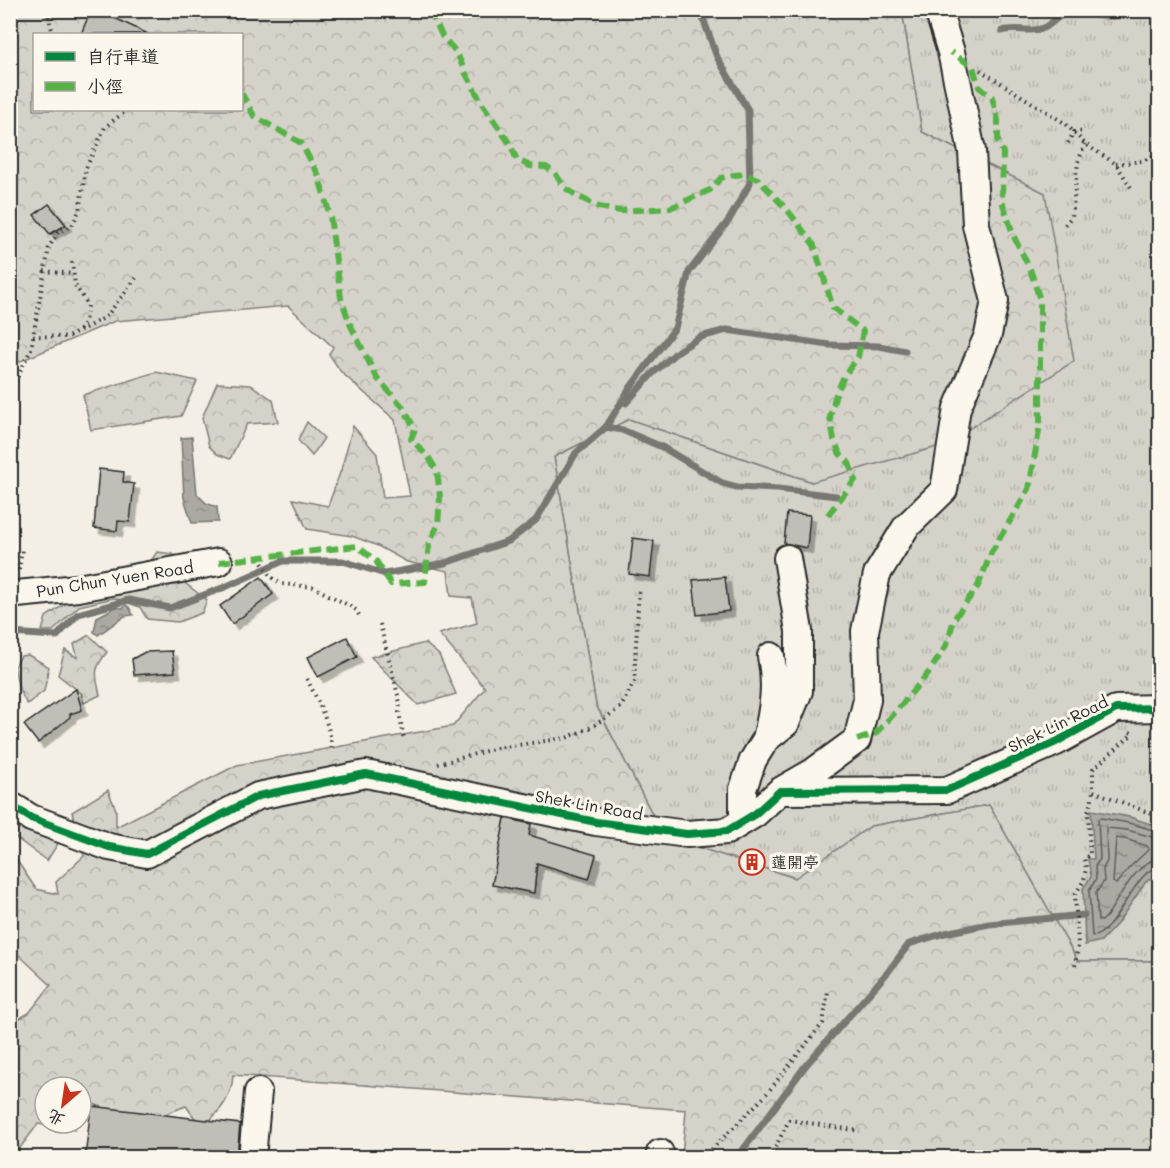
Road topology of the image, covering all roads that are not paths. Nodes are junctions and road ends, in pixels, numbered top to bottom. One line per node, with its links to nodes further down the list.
1 (938, 10): 8 (street)
2 (787, 558): 7 (street)
3 (219, 562): 4 (street, Pun Chun Yuen Road)
4 (10, 593)
5 (771, 656): 7 (street)
6 (1160, 708): 8 (street, Shek Lin Road)
7 (766, 740): 10 (street)
8 (780, 791): 10 (street, Shek Lin Road)
9 (10, 805): 10 (street, Shek Lin Road)
10 (743, 821)
11 (258, 1092): 12 (street)
12 (252, 1158)

